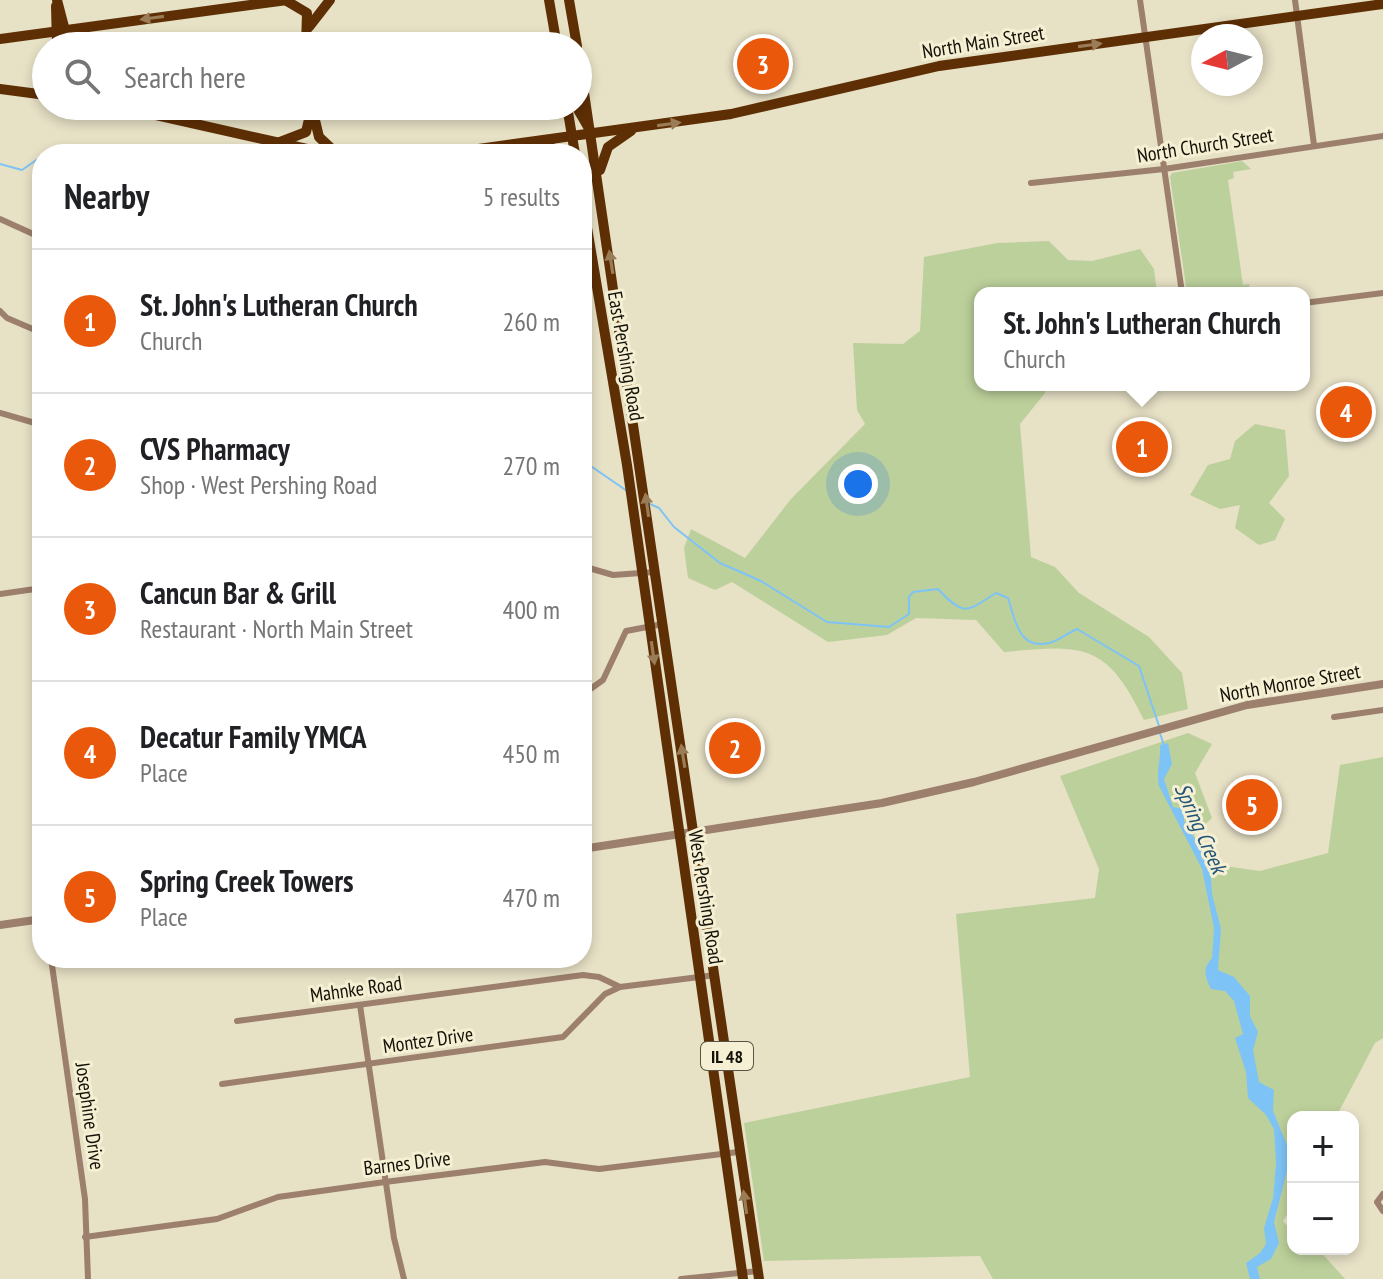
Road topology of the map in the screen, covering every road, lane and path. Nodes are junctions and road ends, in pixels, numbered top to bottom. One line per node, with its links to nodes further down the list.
1 (56, 0): 11 (main road)
2 (286, 0): 10 (main road); 11 (main road, one-way to 11)
3 (330, 0): 10 (main road)
4 (549, 0): 14 (main road)
5 (569, 0): 15 (main road)
6 (1140, 0): 17 (street)
7 (1295, 0): 9 (street)
8 (1383, 4): 9 (main road, North Main Street)
9 (1297, 17): 17 (main road, North Main Street); 38 (street)
10 (307, 28): 13 (main road)
11 (61, 30): 12 (main road)
12 (47, 32)
13 (307, 32)
14 (555, 32)
15 (575, 32)
16 (32, 34): 18 (main road)
17 (1146, 37): 27 (main road, North Main Street, one-way to 17); 39 (street)
18 (0, 39)
19 (0, 89): 20 (main road)
20 (32, 93)
21 (176, 120): 32 (main road, North Main Street)
22 (309, 120): 32 (main road)
23 (315, 120): 34 (main road)
24 (570, 120): 29 (main road)
25 (581, 120): 28 (main road)
26 (590, 120): 28 (main road, IL 48)
27 (637, 128): 28 (main road, North Main Street); 40 (main road)
28 (592, 134): 29 (main road, North Main Street); 40 (main road, IL 48)
29 (573, 136): 31 (main road, North Main Street); 37 (main road)
30 (1383, 136): 38 (street, North Church Street)
31 (536, 141): 35 (main road, North Main Street); 36 (main road)
32 (274, 143): 33 (main road, North Main Street)
33 (281, 144)
34 (326, 144)
35 (514, 144)
36 (543, 144)
37 (574, 144)
38 (1314, 145): 39 (street, North Church Street)
39 (1164, 169): 41 (street, North Church Street); 45 (street)
40 (598, 176): 54 (main road, West Pershing Road / IL 48, one-way to 40)
41 (1031, 183)
42 (0, 219): 43 (street)
43 (32, 233)
44 (592, 257): 52 (main road, East Pershing Road / IL 48)
45 (1181, 287)
46 (1383, 293): 47 (street)
47 (1310, 302)
48 (0, 311): 49 (street)
49 (32, 329)
50 (0, 413): 51 (street)
51 (32, 422)
52 (634, 520): 55 (main road, West Pershing Road / IL 48)
53 (592, 569): 55 (street)
54 (655, 572): 55 (street); 58 (main road, West Pershing Road / IL 48)
55 (641, 574): 59 (main road, West Pershing Road / IL 48)
56 (32, 589): 57 (street)
57 (0, 594)
58 (663, 624): 59 (street); 64 (main road, West Pershing Road / IL 48, one-way to 58)
59 (649, 626): 61 (street); 65 (main road, West Pershing Road / IL 48, one-way to 65)
60 (1383, 684): 64 (street, North Monroe Street)
61 (592, 688)
62 (1383, 710): 63 (street)
63 (1334, 717)
64 (694, 833): 65 (street, North Monroe Street); 70 (main road, West Pershing Road / IL 48)
65 (679, 835): 66 (street, North Monroe Street); 71 (main road, West Pershing Road / IL 48)
66 (592, 848)
67 (32, 920): 68 (street)
68 (0, 925)
69 (52, 968): 84 (street, Josephine Drive)
70 (715, 975): 71 (street, Mahnke Road); 78 (main road, West Pershing Road / IL 48)
71 (700, 976): 72 (street, Mahnke Road); 75 (main road, West Pershing Road / IL 48)
72 (620, 987): 73 (street, Mahnke Road); 76 (street, Montez Drive)
73 (360, 1005): 74 (street, Mahnke Road); 76 (street)
74 (237, 1021)
75 (710, 1042): 78 (main road); 80 (main road, West Pershing Road / IL 48)
76 (369, 1064): 77 (street, Montez Drive); 81 (street)
77 (222, 1084)
78 (735, 1117): 79 (main road, West Pershing Road / IL 48)
79 (738, 1152): 80 (street, Barnes Drive); 86 (main road, West Pershing Road / IL 48, one-way to 79)
80 (725, 1154): 81 (street, Barnes Drive); 85 (main road, West Pershing Road / IL 48)
81 (385, 1182): 84 (street, Barnes Drive); 88 (street)
82 (1383, 1194): 83 (street)
83 (1383, 1211)
84 (85, 1237): 87 (street, Josephine Drive)
85 (743, 1275): 86 (street); 89 (street)
86 (758, 1275)
87 (88, 1279)
88 (404, 1279)
89 (681, 1279)

